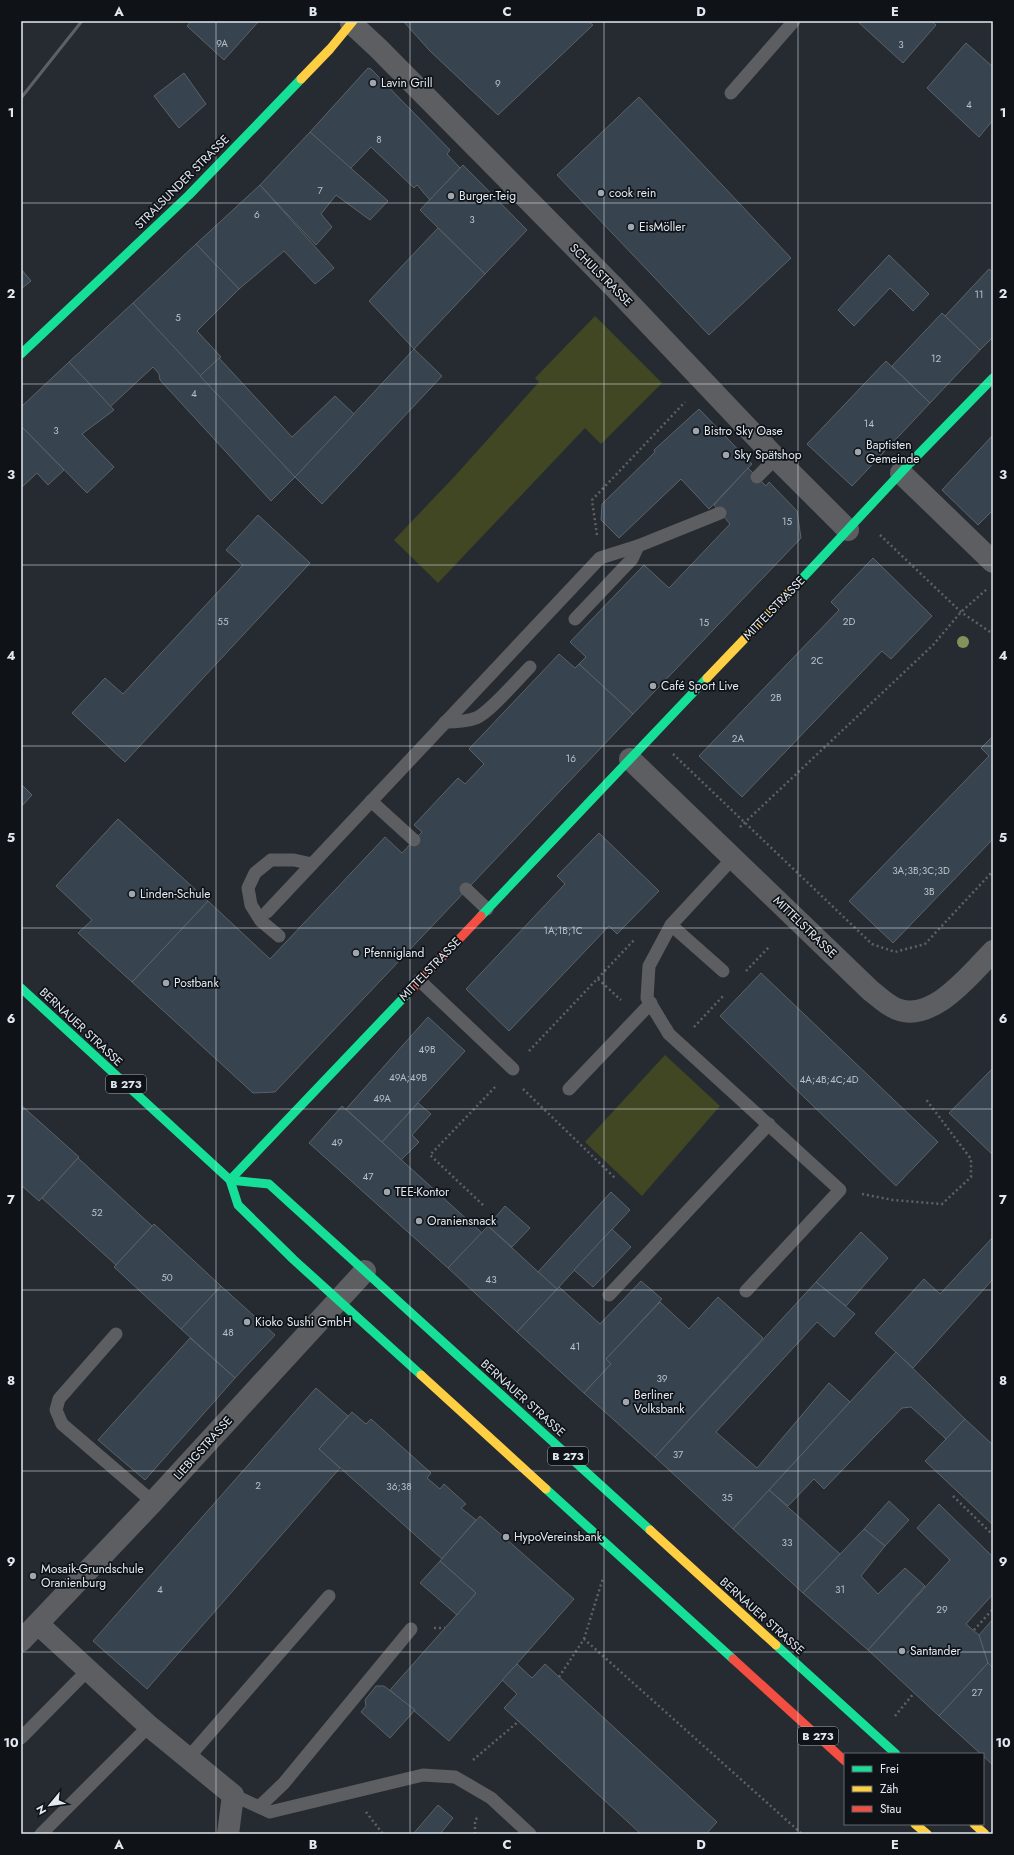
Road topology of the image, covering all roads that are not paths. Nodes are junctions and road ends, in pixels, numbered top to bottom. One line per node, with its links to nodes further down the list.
1 (794, 21): 3 (lane)
2 (351, 22): 4 (main road, STRALSUNDER STRASSE); 6 (street, SCHULSTRASSE)
3 (731, 92)
4 (21, 354)
5 (993, 378): 7 (main road, MITTELSTRASSE)
6 (776, 458): 8 (lane); 10 (street, SCHULSTRASSE)
7 (901, 473): 10 (main road, MITTELSTRASSE); 12 (street)
8 (757, 478)
9 (720, 513): 11 (lane)
10 (855, 523): 16 (main road, MITTELSTRASSE)
11 (638, 546): 13 (lane); 15 (lane)
12 (993, 562)
13 (575, 619)
14 (530, 667): 15 (lane)
15 (445, 722): 17 (lane)
16 (630, 759): 19 (street, MITTELSTRASSE); 22 (main road, MITTELSTRASSE)
17 (371, 801): 18 (lane); 20 (lane)
18 (414, 840)
19 (727, 852): 24 (lane); 26 (street, MITTELSTRASSE)
20 (312, 864): 23 (lane); 25 (lane)
21 (466, 889): 22 (lane)
22 (487, 909): 28 (main road, MITTELSTRASSE)
23 (267, 912)
24 (671, 925): 27 (lane); 30 (lane)
25 (279, 936)
26 (993, 951)
27 (723, 971)
28 (419, 980): 31 (lane); 34 (main road, MITTELSTRASSE)
29 (21, 988): 34 (main road, BERNAUER STRASSE / B 273)
30 (651, 1003): 32 (lane); 33 (lane)
31 (510, 1071)
32 (569, 1089)
33 (769, 1124): 36 (lane); 37 (lane)
34 (230, 1180): 35 (main road, BERNAUER STRASSE / B 273); 38 (main road, B 273)
35 (365, 1271): 38 (street, LIEBIGSTRASSE); 48 (main road, BERNAUER STRASSE / B 273)
36 (746, 1291)
37 (609, 1295)
38 (338, 1300): 40 (street, LIEBIGSTRASSE); 50 (main road, B 273)
39 (116, 1334): 40 (lane)
40 (153, 1502): 42 (street, LIEBIGSTRASSE)
41 (329, 1596): 49 (lane)
42 (38, 1624): 44 (street, LIEBIGSTRASSE); 45 (street)
43 (411, 1629): 52 (lane)
44 (21, 1641)
45 (88, 1671): 46 (street); 47 (lane)
46 (149, 1726): 49 (street); 55 (lane)
47 (21, 1738)
48 (895, 1753)
49 (188, 1758): 51 (street)
50 (844, 1760)
51 (233, 1795): 52 (lane); 56 (street)
52 (259, 1807): 57 (lane)
53 (916, 1825): 58 (main road)
54 (975, 1825): 59 (main road)
55 (41, 1834)
56 (228, 1834)
57 (530, 1834)
58 (926, 1834)
59 (985, 1834)

